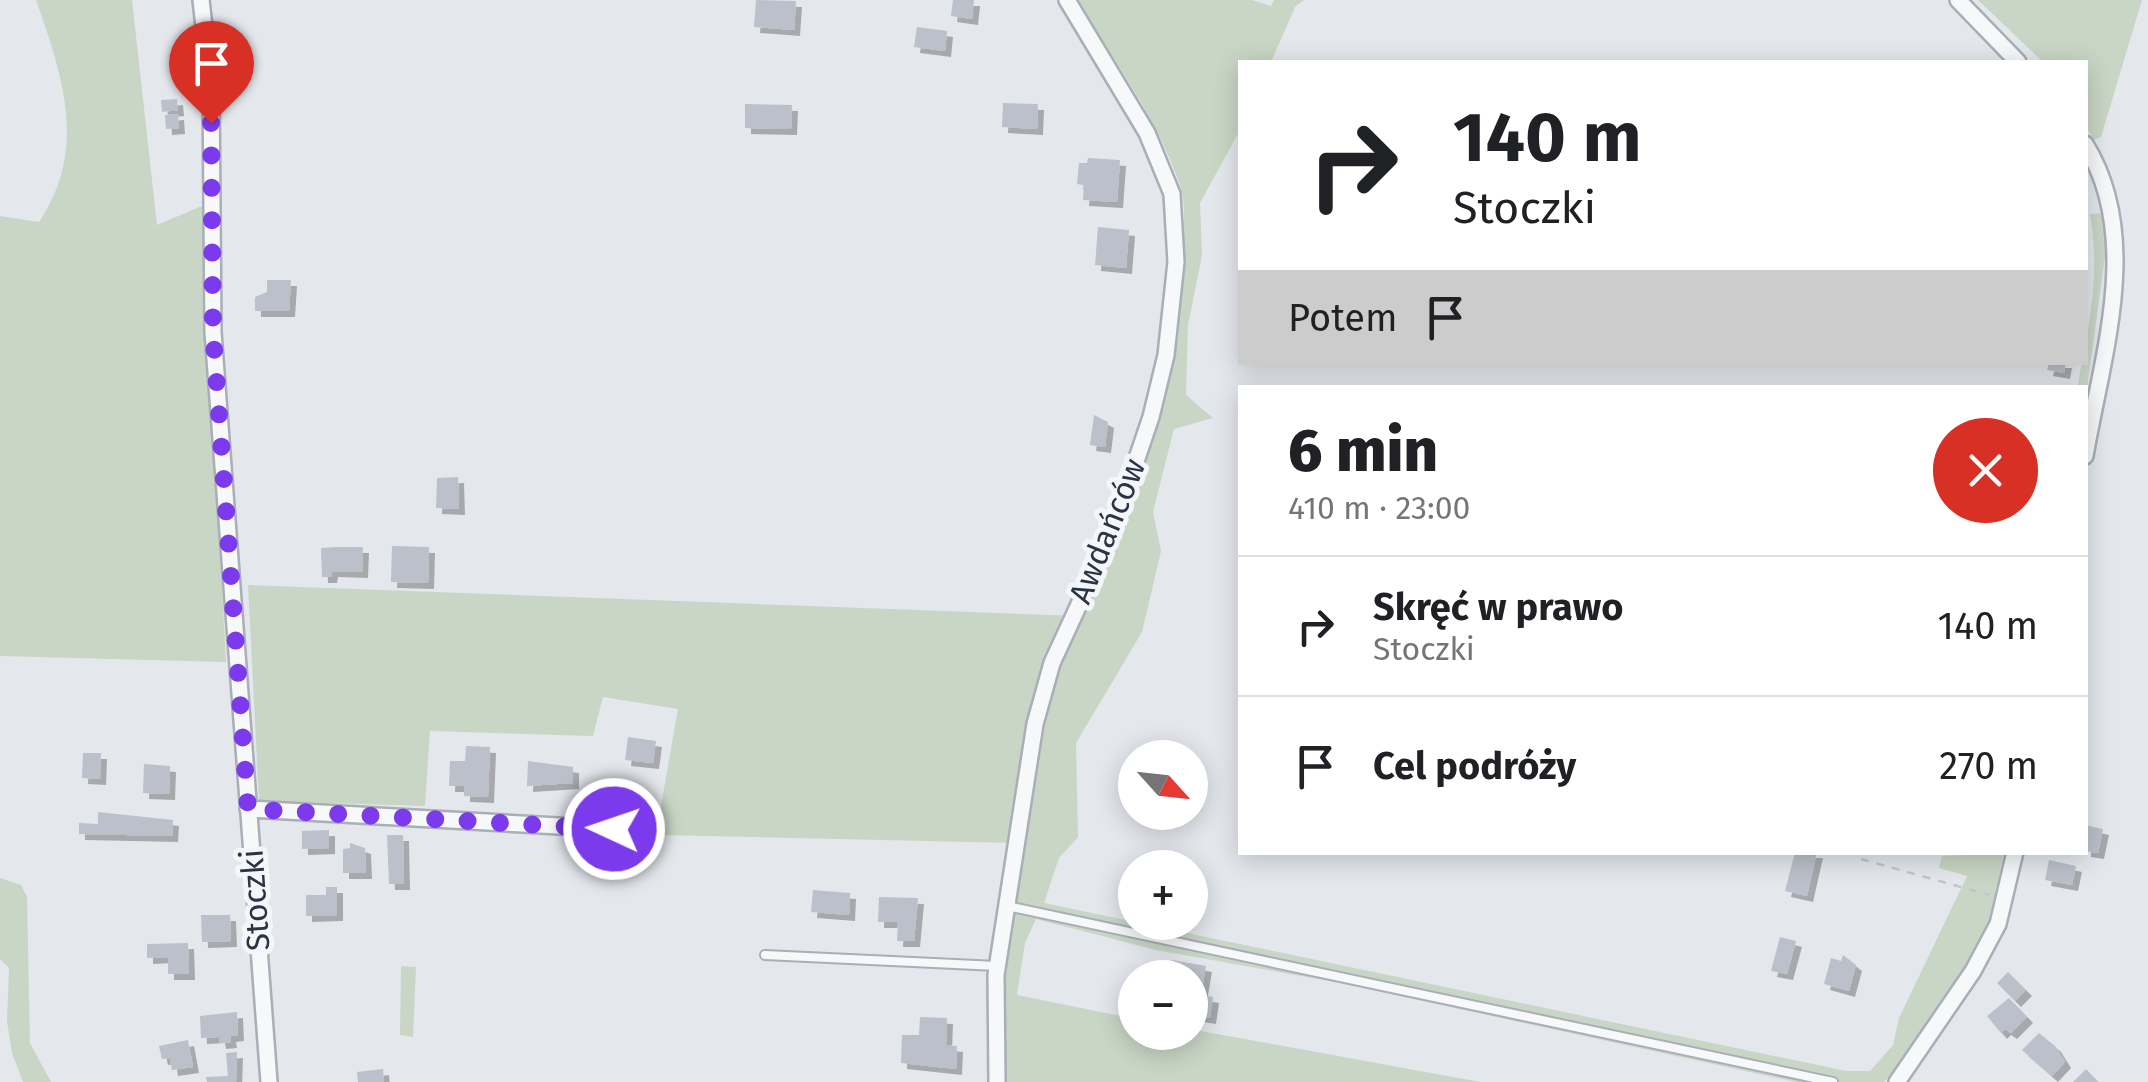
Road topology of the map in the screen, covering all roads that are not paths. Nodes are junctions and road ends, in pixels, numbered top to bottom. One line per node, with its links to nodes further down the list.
1 (201, 0): 7 (street, Stoczki)
2 (1067, 0): 10 (street, Awdańców)
3 (1958, 0): 4 (street)
4 (2016, 60)
5 (2088, 151): 6 (street)
6 (2088, 438)
7 (248, 809): 8 (street); 13 (street, Stoczki)
8 (650, 831)
9 (2014, 855): 16 (street)
10 (1007, 906): 12 (street, Awdańców); 15 (lane)
11 (765, 955): 12 (lane)
12 (997, 966): 14 (street, Awdańców)
13 (269, 1082)
14 (997, 1082)
15 (1833, 1082)
16 (1897, 1082)

